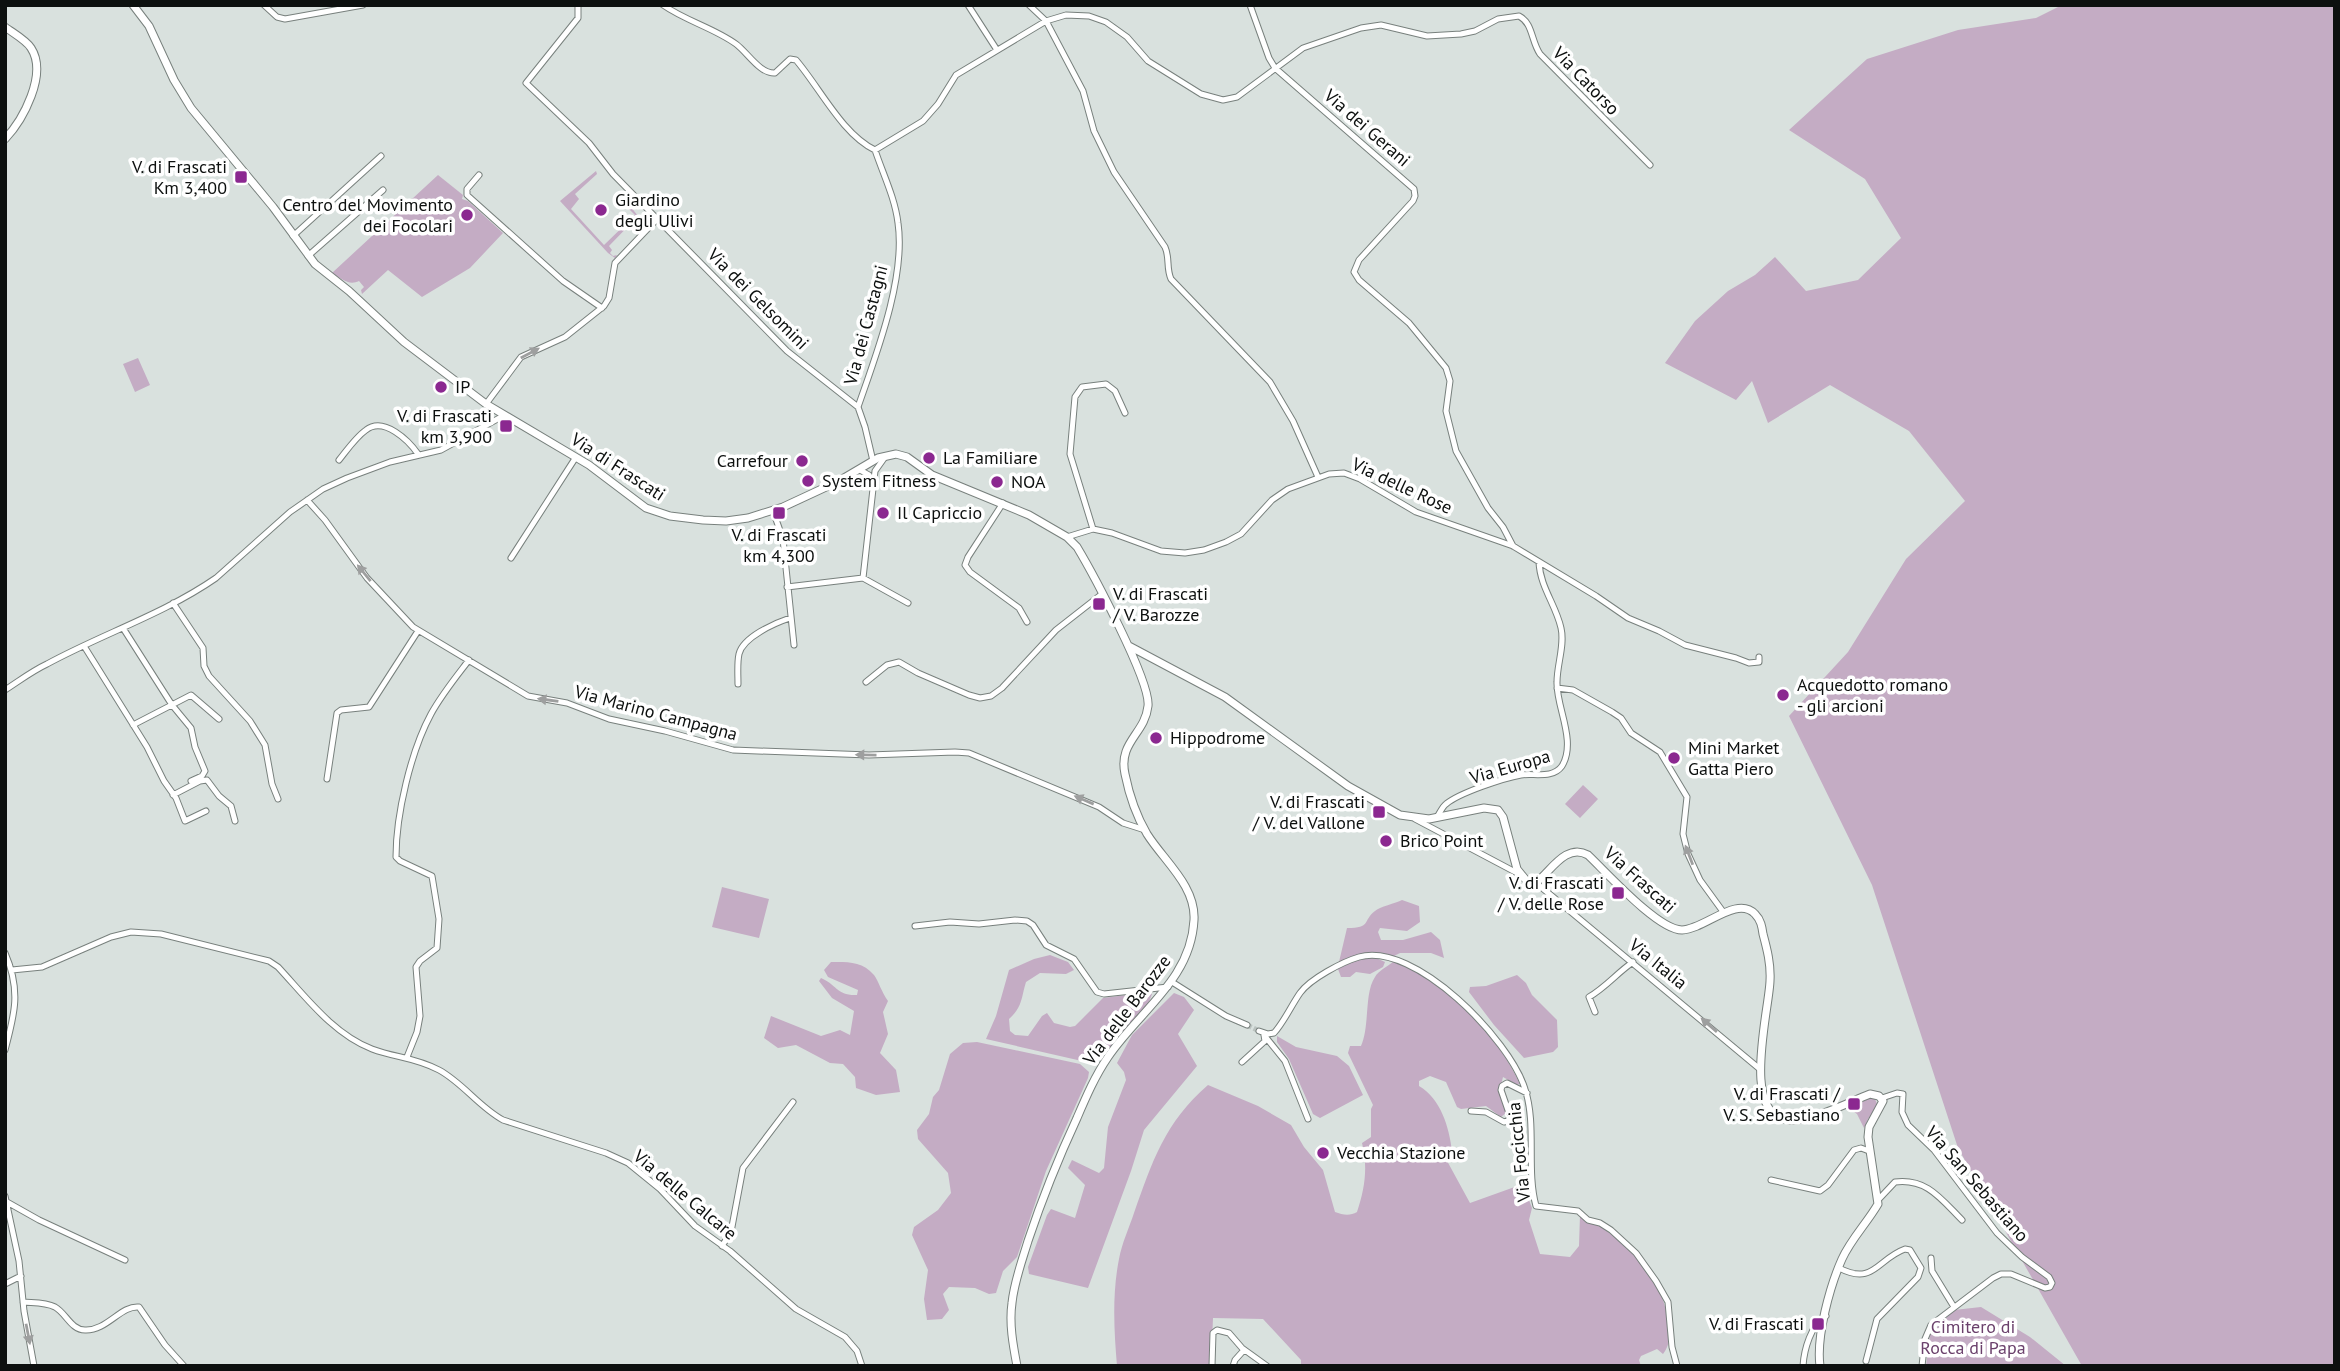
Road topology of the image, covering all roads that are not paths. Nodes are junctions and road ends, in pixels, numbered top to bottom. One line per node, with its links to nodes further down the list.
1 (133, 5): 20 (main road, Via di Frascati)
2 (264, 5): 3 (street)
3 (363, 5)
4 (578, 5): 19 (street, Via dei Gelsomini)
5 (663, 5): 14 (street)
6 (968, 5): 11 (street)
7 (1029, 5): 9 (street)
8 (1250, 5): 12 (street, Via dei Gerani)
9 (1045, 21): 11 (street); 12 (street); 33 (street)
10 (5, 27): 13 (main road)
11 (997, 50): 14 (street)
12 (1275, 68): 16 (street, Via Catorso); 40 (street, Via dei Gerani)
13 (5, 139)
14 (875, 150): 24 (street, Via dei Castagni)
15 (381, 156): 20 (street)
16 (1650, 165)
17 (479, 175): 22 (street)
18 (383, 190): 21 (street)
19 (658, 218): 22 (street); 24 (street, Via dei Gelsomini)
20 (293, 236): 21 (main road, Via di Frascati)
21 (308, 256): 23 (main road, Via di Frascati)
22 (602, 308): 23 (street, one-way to 22)
23 (486, 404): 26 (main road, Via di Frascati)
24 (858, 407): 30 (street)
25 (1125, 413): 38 (street)
26 (503, 416): 27 (street); 28 (main road, Via di Frascati)
27 (418, 454): 29 (street); 35 (street)
28 (576, 457): 37 (main road, Via di Frascati); 41 (street)
29 (339, 460)
30 (875, 461): 31 (main road, Via di Frascati); 32 (street); 34 (street); 36 (main road, Via di Frascati)
31 (860, 470): 32 (street); 37 (main road, Via di Frascati)
32 (869, 475): 34 (street)
33 (1318, 477): 38 (street, Via delle Rose); 40 (street, Via delle Rose)
34 (873, 484): 43 (street)
35 (307, 500): 46 (street); 51 (street, Via Marino Campagna, one-way to 35)
36 (1003, 503): 39 (main road, Via di Frascati); 49 (street)
37 (773, 511): 44 (street)
38 (1093, 529): 39 (street)
39 (1067, 537): 45 (main road, Via di Frascati)
40 (1513, 546): 42 (street, Via delle Rose)
41 (511, 558)
42 (1539, 562): 55 (street, Via delle Rose); 59 (street, Via Europa)
43 (863, 578): 44 (street); 47 (street)
44 (787, 587): 48 (street)
45 (1102, 594): 54 (main road, Via di Frascati); 57 (street)
46 (173, 603): 50 (street); 67 (street)
47 (908, 603)
48 (790, 618): 52 (street); 58 (street)
49 (1027, 622)
50 (123, 628): 53 (street); 61 (street)
51 (418, 631): 56 (street, Via Marino Campagna); 64 (street)
52 (794, 645)
53 (84, 646): 60 (street); 63 (street)
54 (1129, 646): 70 (main road); 74 (main road, Via delle Barozze)
55 (1759, 657)
56 (469, 660): 74 (street, Via Marino Campagna, one-way to 56); 87 (street)
57 (866, 682)
58 (738, 684)
59 (1557, 688): 69 (street, Via Europa); 77 (street, one-way to 59)
60 (5, 690)
61 (172, 705): 62 (street); 63 (street); 65 (street)
62 (219, 719)
63 (133, 725): 66 (street)
64 (327, 779)
65 (191, 781)
66 (173, 795): 71 (street); 72 (street)
67 (278, 799)
68 (206, 811): 71 (street)
69 (1437, 818): 70 (main road); 75 (main road)
70 (1415, 819): 75 (street)
71 (185, 821): 73 (street)
72 (234, 821)
73 (183, 829)
74 (1144, 830): 82 (main road, Via delle Barozze)
75 (1519, 874): 76 (main road)
76 (1535, 882): 77 (main road, Via Frascati); 80 (street, Via Italia)
77 (1724, 914): 89 (main road, Via Frascati)
78 (915, 926): 82 (street)
79 (5, 953): 81 (street)
80 (1633, 962): 83 (street); 89 (street, Via Italia, one-way to 80)
81 (12, 970): 86 (street); 87 (street, Via delle Calcare)
82 (1170, 985): 84 (street); 114 (main road, Via delle Barozze)
83 (1595, 1012)
84 (1247, 1026)
85 (1262, 1033): 88 (street, Via Focicchia); 90 (street, Via Focicchia); 94 (street)
86 (5, 1050)
87 (407, 1057): 100 (street, Via delle Calcare)
88 (1242, 1062)
89 (1761, 1070): 91 (main road, Via Frascati)
90 (1527, 1093): 93 (street); 118 (street, Via Focicchia)
91 (1882, 1098): 95 (main road); 107 (street, Via San Sebastiano)
92 (793, 1102): 100 (street)
93 (1471, 1111)
94 (1308, 1119)
95 (1869, 1151): 96 (street); 98 (main road)
96 (1771, 1180)
97 (6, 1199): 102 (street); 104 (street)
98 (1878, 1200): 99 (street); 103 (main road)
99 (1962, 1220)
100 (722, 1245): 113 (street, Via delle Calcare)
101 (1931, 1258): 107 (street)
102 (125, 1260)
103 (1839, 1268): 108 (main road); 110 (street)
104 (21, 1276): 105 (street); 106 (street)
105 (5, 1284)
106 (23, 1302): 111 (street, one-way to 111); 112 (street)
107 (1954, 1307): 121 (street, Via San Sebastiano)
108 (1825, 1316): 119 (street); 120 (main road)
109 (1244, 1350): 115 (street); 116 (street); 117 (street)
110 (1866, 1361)
111 (34, 1366)
112 (184, 1366)
113 (862, 1366)
114 (1017, 1366)
115 (1212, 1366)
116 (1233, 1366)
117 (1267, 1366)
118 (1677, 1366)
119 (1803, 1366)
120 (1820, 1366)
121 (1923, 1366)

